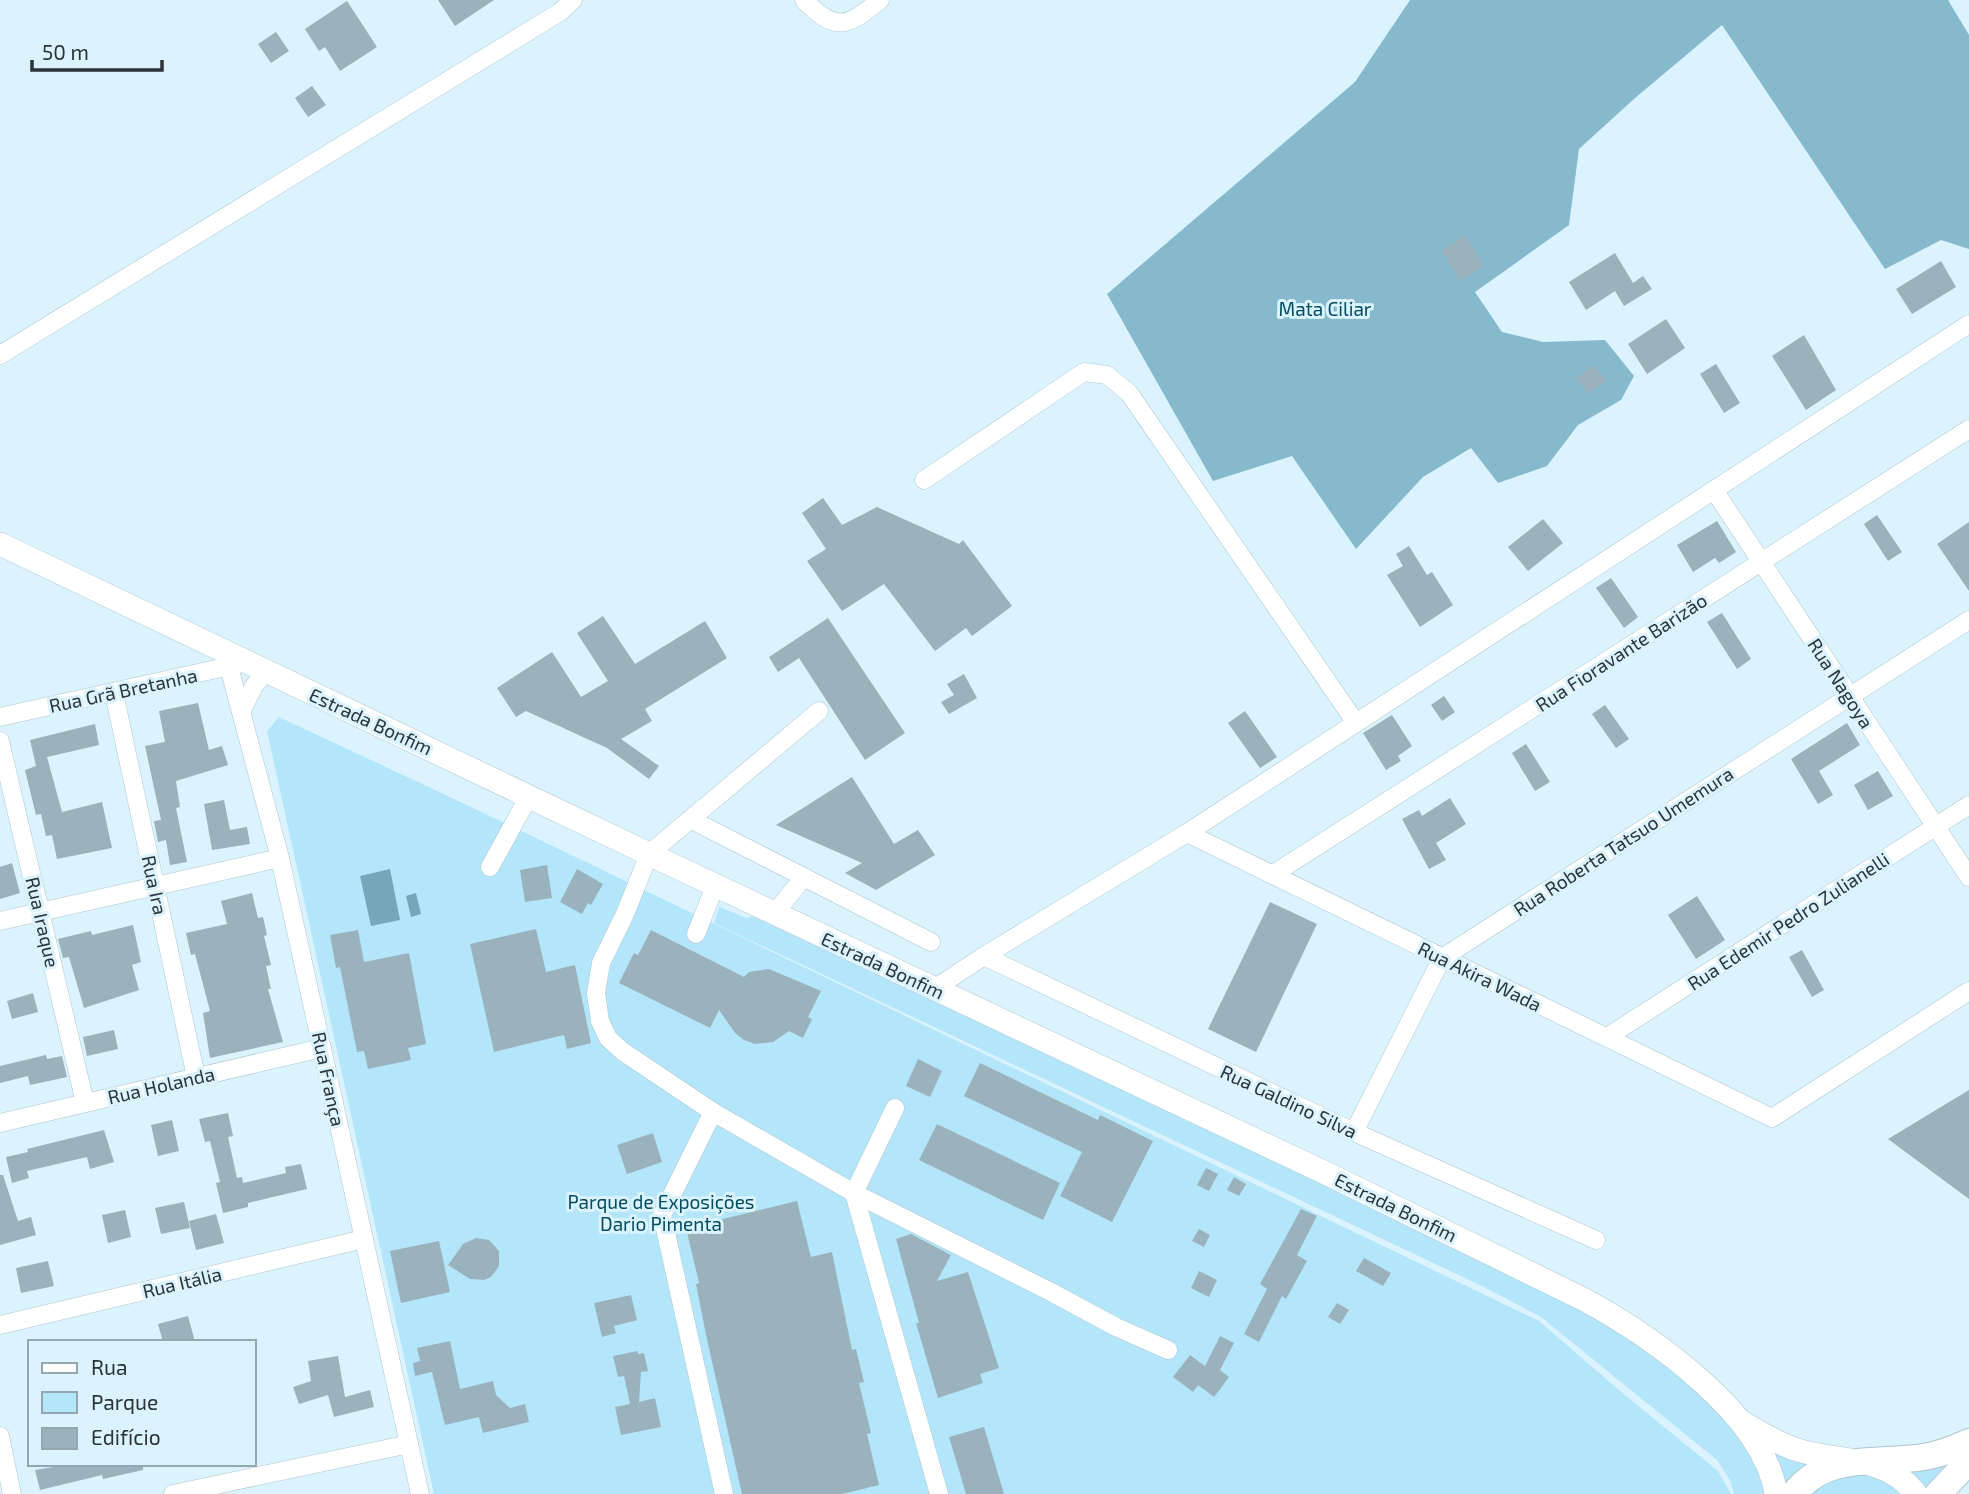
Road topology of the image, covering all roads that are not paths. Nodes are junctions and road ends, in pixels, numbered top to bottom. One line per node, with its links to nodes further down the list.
1 (573, 0): 5 (street)
2 (804, 0): 3 (street)
3 (880, 0)
4 (1969, 324): 8 (street)
5 (0, 355)
6 (1969, 429): 10 (street, Rua Fioravante Barizão)
7 (923, 480): 18 (street)
8 (1714, 490): 10 (street, Rua Nagoya); 18 (street)
9 (0, 544): 12 (main road, Estrada Bonfim)
10 (1761, 562): 14 (street, Rua Nagoya); 28 (street, Rua Fioravante Barizão)
11 (1969, 620): 14 (street, Rua Roberta Tatsuo Umemura)
12 (247, 667): 13 (street, Rua Grã Bretanha); 16 (street, Rua França); 16 (street); 20 (main road, Estrada Bonfim)
13 (114, 693): 17 (street, Rua Grã Bretanha); 31 (street, Rua Ira)
14 (1850, 696): 23 (street, Rua Nagoya); 39 (street, Rua Roberta Tatsuo Umemura)
15 (819, 711): 22 (street)
16 (241, 712): 26 (street, Rua França)
17 (0, 717)
18 (1356, 723): 24 (street)
19 (0, 741): 33 (street, Rua Iraque)
20 (529, 796): 25 (main road, Estrada Bonfim); 27 (street)
21 (1969, 805): 23 (street, Rua Edemir Pedro Zulianelli)
22 (690, 819): 25 (street); 29 (street)
23 (1936, 826): 30 (street, Rua Nagoya); 42 (street, Rua Edemir Pedro Zulianelli)
24 (1187, 833): 28 (street, Rua Akira Wada); 38 (street)
25 (649, 854): 32 (main road, Estrada Bonfim); 47 (street)
26 (280, 858): 31 (street); 43 (street, Rua França)
27 (490, 867)
28 (1272, 875): 39 (street, Rua Akira Wada)
29 (804, 877): 34 (street); 37 (street)
30 (1969, 877)
31 (155, 886): 33 (street); 44 (street, Rua Ira)
32 (715, 886): 34 (main road, Estrada Bonfim); 36 (street)
33 (41, 912): 35 (street); 45 (street, Rua Iraque)
34 (774, 914): 40 (main road, Estrada Bonfim)
35 (0, 921)
36 (696, 934)
37 (930, 942)
38 (984, 956): 40 (street); 49 (street, Rua Galdino Silva)
39 (1443, 958): 42 (street, Rua Akira Wada); 49 (street, Rua Roberta Tatsuo Umemura)
40 (934, 989): 55 (main road, Estrada Bonfim)
41 (1969, 990): 42 (street, Rua Akira Wada)
42 (1607, 1037)
43 (322, 1048): 44 (street, Rua Holanda); 51 (street, Rua França)
44 (196, 1077): 45 (street, Rua Holanda)
45 (85, 1103): 48 (street, Rua Holanda)
46 (895, 1108): 50 (street)
47 (713, 1112): 50 (street); 65 (street)
48 (0, 1123)
49 (1353, 1132): 52 (street, Rua Galdino Silva)
50 (854, 1193): 54 (street); 61 (street)
51 (364, 1239): 53 (street, Rua Itália); 58 (street, Rua França)
52 (1597, 1240)
53 (0, 1325)
54 (1168, 1350)
55 (1742, 1422): 59 (main road, Estrada Bonfim); 66 (main road, Estrada Bonfim)
56 (0, 1436): 62 (street)
57 (1969, 1442): 59 (highway)
58 (409, 1444): 63 (street); 64 (street, Rua França)
59 (1859, 1461): 67 (highway); 68 (main road, Estrada Bonfim)
60 (1969, 1461): 69 (highway)
61 (939, 1492)
62 (12, 1494)
63 (173, 1494)
64 (420, 1494)
65 (724, 1494)
66 (1776, 1494)
67 (1794, 1494)
68 (1916, 1494)
69 (1938, 1494)

